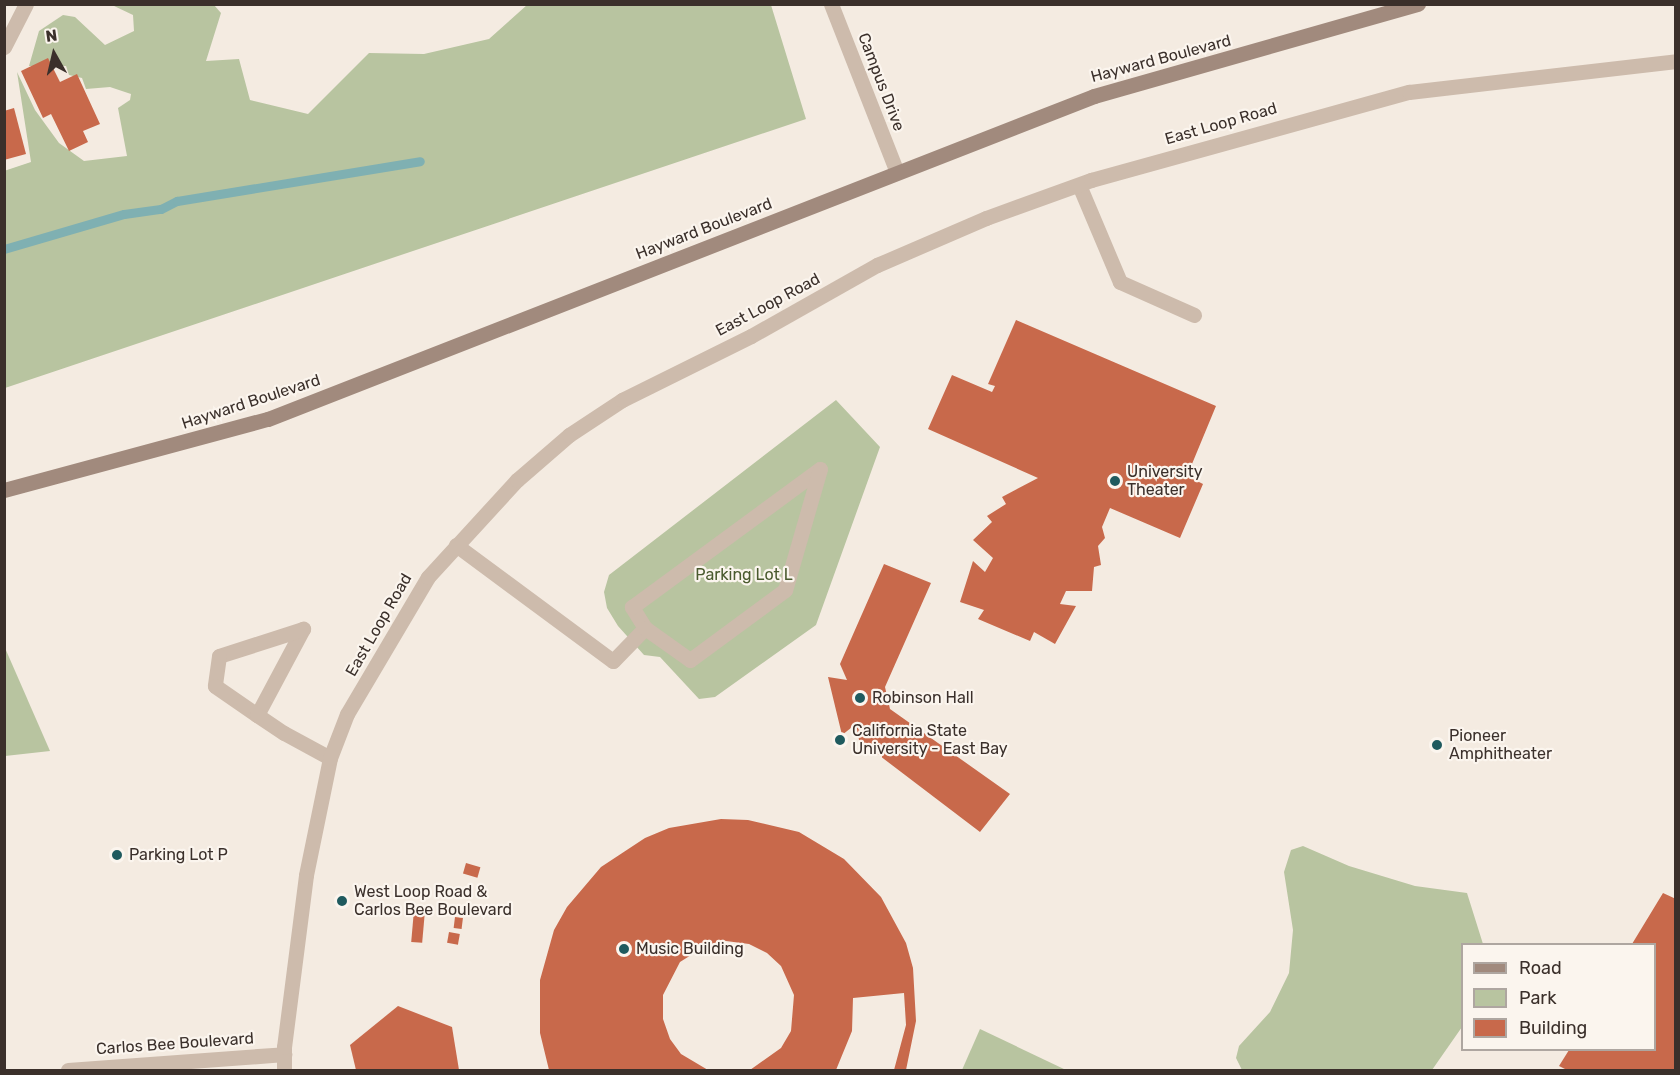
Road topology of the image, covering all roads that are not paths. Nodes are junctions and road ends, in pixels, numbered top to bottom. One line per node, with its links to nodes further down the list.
1 (26, 4): 4 (street)
2 (831, 4): 6 (street, Campus Drive)
3 (1418, 4): 6 (main road, Hayward Boulevard)
4 (4, 47)
5 (1676, 61): 7 (street, East Loop Road)
6 (897, 172): 9 (main road, Hayward Boulevard)
7 (1079, 185): 8 (street); 10 (street, East Loop Road)
8 (1194, 315)
9 (4, 490)
10 (456, 545): 11 (street); 13 (street, East Loop Road)
11 (645, 628): 11 (street)
12 (257, 715): 12 (street); 13 (street)
13 (330, 758): 14 (street, East Loop Road)
14 (284, 1054): 15 (street, Carlos Bee Boulevard); 16 (street, East Loop Road)
15 (68, 1071)
16 (285, 1071)

